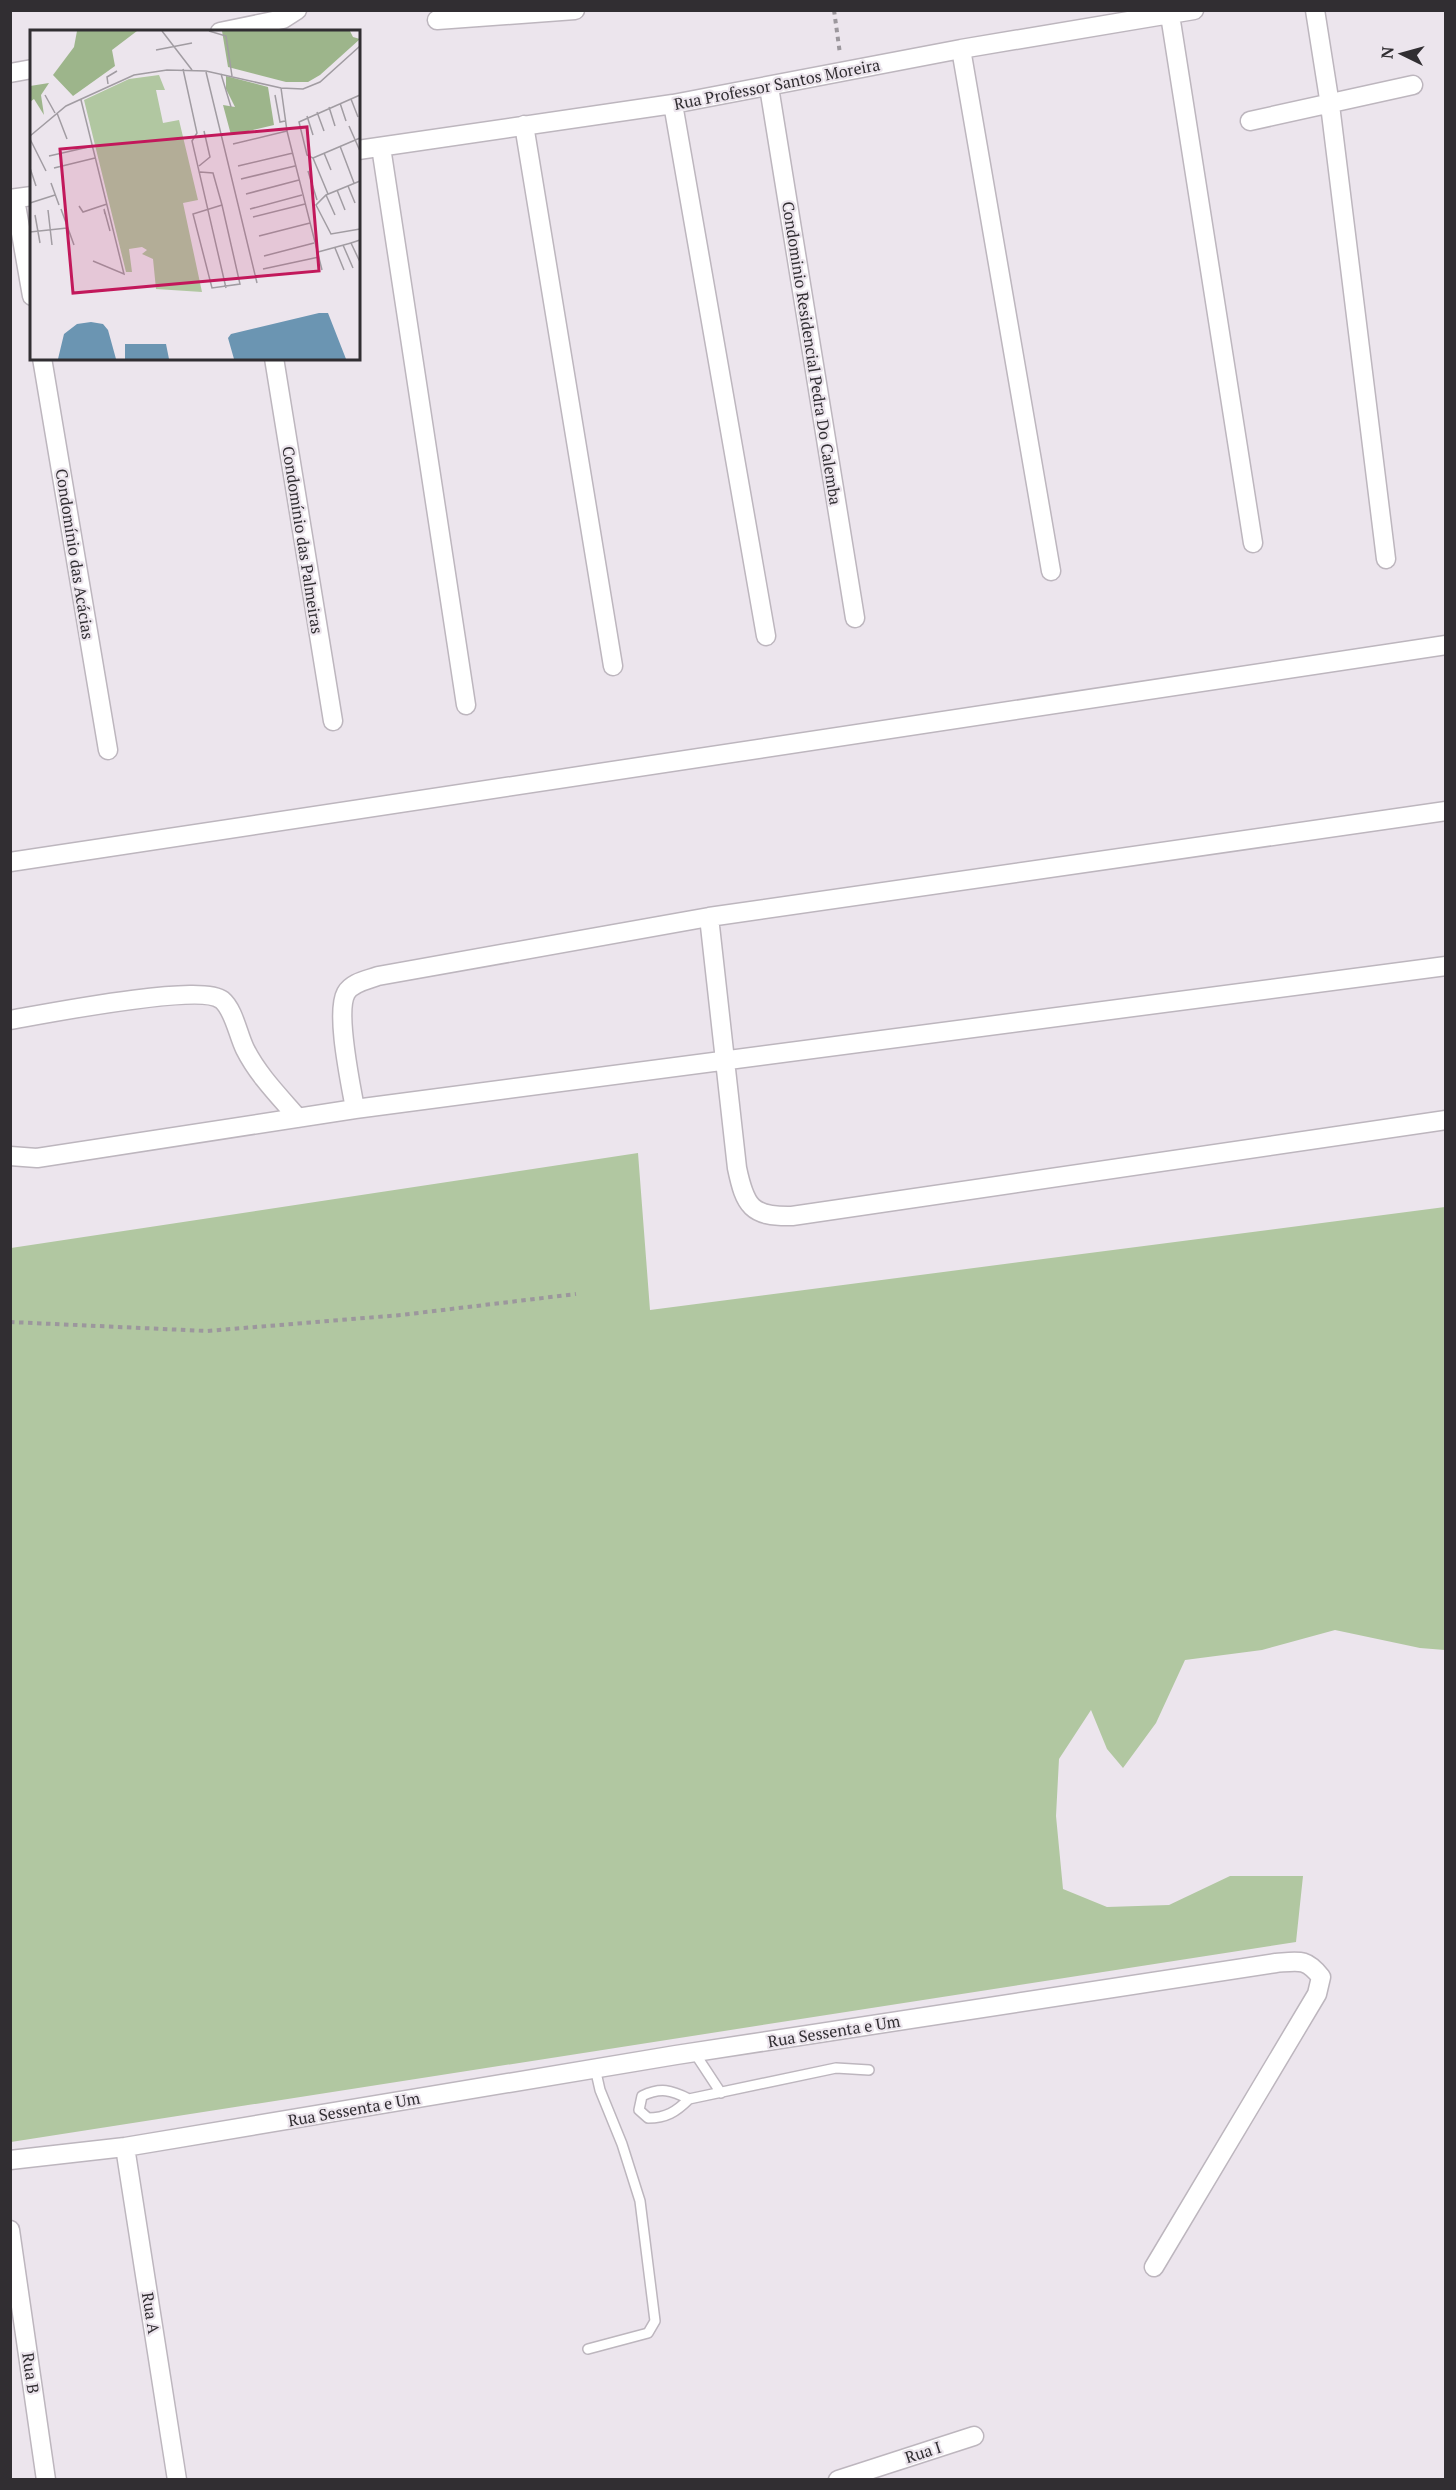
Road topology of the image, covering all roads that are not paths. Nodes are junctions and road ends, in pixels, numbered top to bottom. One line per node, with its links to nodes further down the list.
1 (297, 10): 7 (street)
2 (575, 10): 6 (street)
3 (1194, 10): 5 (street, Rua Professor Santos Moreira)
4 (1315, 10): 14 (street)
5 (1170, 15): 8 (street, Rua Professor Santos Moreira); 23 (street)
6 (437, 20)
7 (230, 30)
8 (961, 49): 12 (street, Rua Professor Santos Moreira); 25 (street)
9 (30, 69): 10 (street)
10 (10, 73)
11 (1413, 86): 14 (street)
12 (769, 87): 13 (street, Rua Professor Santos Moreira); 26 (street, Condominio Residencial Pedra Do Calemba)
13 (672, 104): 16 (street, Rua Professor Santos Moreira); 27 (street)
14 (1330, 105): 15 (street); 24 (street)
15 (1250, 121)
16 (524, 125): 17 (street, Rua Professor Santos Moreira); 29 (street)
17 (381, 147): 18 (street, Rua Professor Santos Moreira); 30 (street)
18 (360, 150)
19 (19, 198): 20 (street)
20 (30, 281)
21 (42, 360): 32 (street, Condomínio das Acácias)
22 (274, 360): 31 (street, Condomínio das Palmeiras)
23 (1253, 543)
24 (1386, 559)
25 (1051, 571)
26 (855, 618)
27 (766, 636)
28 (1446, 645): 34 (street)
29 (613, 666)
30 (466, 705)
31 (333, 721)
32 (108, 750)
33 (1446, 811): 35 (street)
34 (10, 862)
35 (709, 917): 38 (street); 39 (street)
36 (1446, 966): 38 (street)
37 (10, 1020): 40 (street)
38 (723, 1060): 39 (street); 41 (street)
39 (355, 1109): 40 (street)
40 (298, 1118): 42 (street)
41 (1446, 1120)
42 (10, 1156)
43 (694, 2052): 44 (street, Rua Sessenta e Um); 46 (lane); 51 (street, Rua Sessenta e Um)
44 (595, 2068): 48 (street, Rua Sessenta e Um); 52 (lane)
45 (869, 2070): 46 (lane)
46 (721, 2093): 47 (lane)
47 (689, 2099): 47 (lane)
48 (125, 2147): 49 (street, Rua Sessenta e Um); 55 (street, Rua A)
49 (10, 2160)
50 (10, 2230): 54 (street, Rua B)
51 (1154, 2267)
52 (588, 2349)
53 (974, 2436): 56 (street, Rua I)
54 (46, 2480)
55 (177, 2480)
56 (838, 2480)

